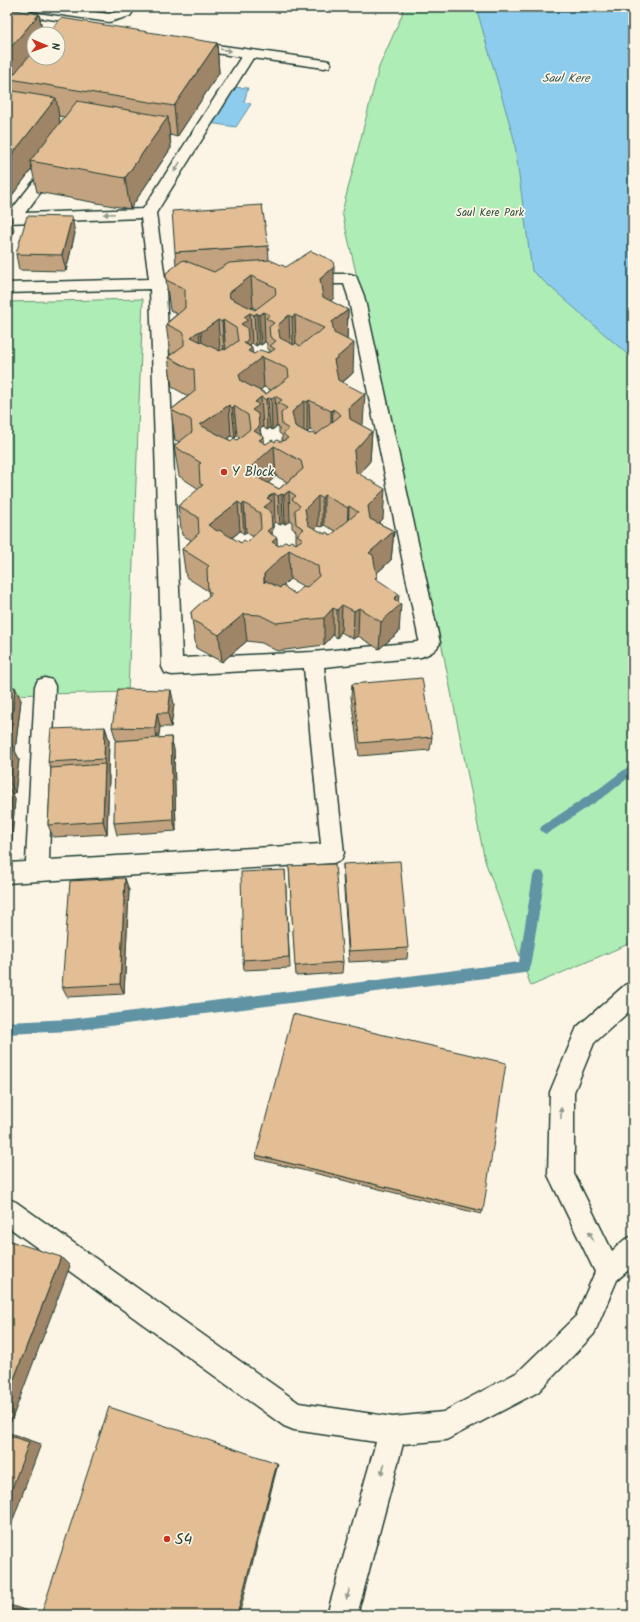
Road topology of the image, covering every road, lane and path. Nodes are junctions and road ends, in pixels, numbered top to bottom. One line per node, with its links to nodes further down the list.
1 (34, 7): 2 (lane)
2 (130, 7)
3 (7, 18): 4 (street)
4 (67, 27): 5 (street)
5 (97, 32)
6 (173, 43): 7 (street, one-way to 7)
7 (249, 54): 8 (street); 10 (street)
8 (324, 64)
9 (176, 142): 10 (street)
10 (191, 145): 12 (street, one-way to 12)
11 (60, 157): 13 (street)
12 (148, 213): 13 (street, one-way to 13); 16 (street)
13 (10, 218)
14 (290, 279): 18 (street)
15 (212, 282): 16 (street)
16 (158, 284): 17 (street); 18 (street)
17 (7, 288)
18 (313, 660): 20 (street)
19 (45, 686): 20 (street)
20 (37, 871): 21 (street)
21 (7, 873)
22 (633, 994): 25 (lane, one-way to 22)
23 (7, 1211): 26 (lane)
24 (633, 1249): 25 (lane)
25 (608, 1271): 26 (lane)
26 (393, 1431): 27 (lane, one-way to 27)
27 (342, 1615)

